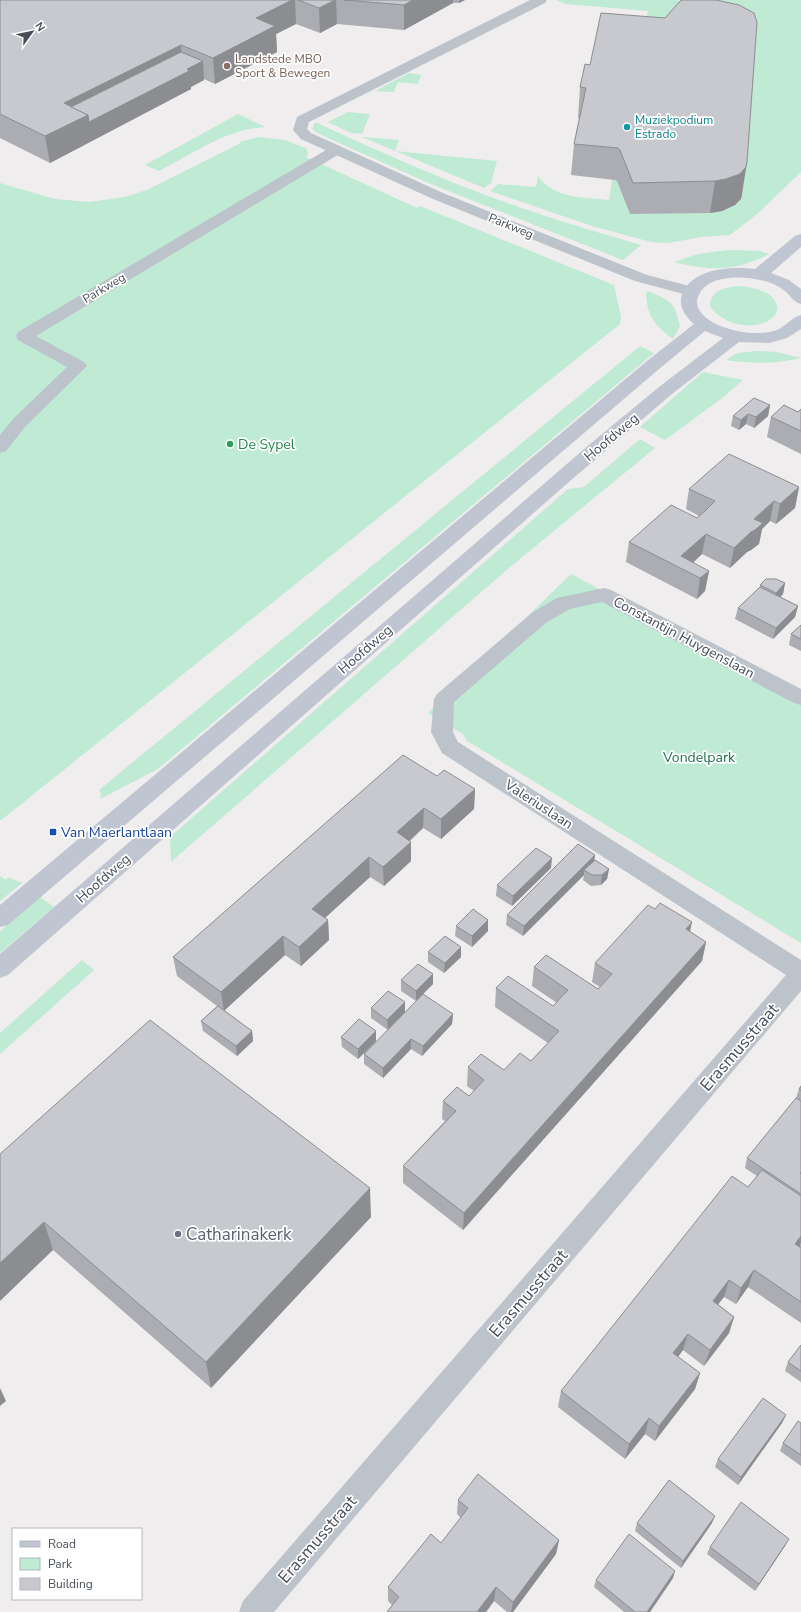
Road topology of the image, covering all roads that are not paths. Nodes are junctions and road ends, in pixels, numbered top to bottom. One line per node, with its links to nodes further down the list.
1 (540, 0): 2 (street, Parkweg)
2 (336, 150): 5 (street, Parkweg); 10 (street, Parkweg)
3 (801, 239): 4 (main road)
4 (759, 274): 5 (main road); 6 (main road)
5 (690, 291): 7 (main road)
6 (799, 291)
7 (704, 324): 9 (main road); 13 (main road, Hoofdweg)
8 (798, 328): 9 (main road)
9 (736, 336): 14 (main road, Hoofdweg)
10 (0, 448)
11 (564, 603): 12 (street, Constantijn Huygenslaan); 15 (street, Valeriuslaan)
12 (801, 698)
13 (0, 918)
14 (0, 968)
15 (801, 973): 16 (street, Erasmusstraat)
16 (254, 1612)

